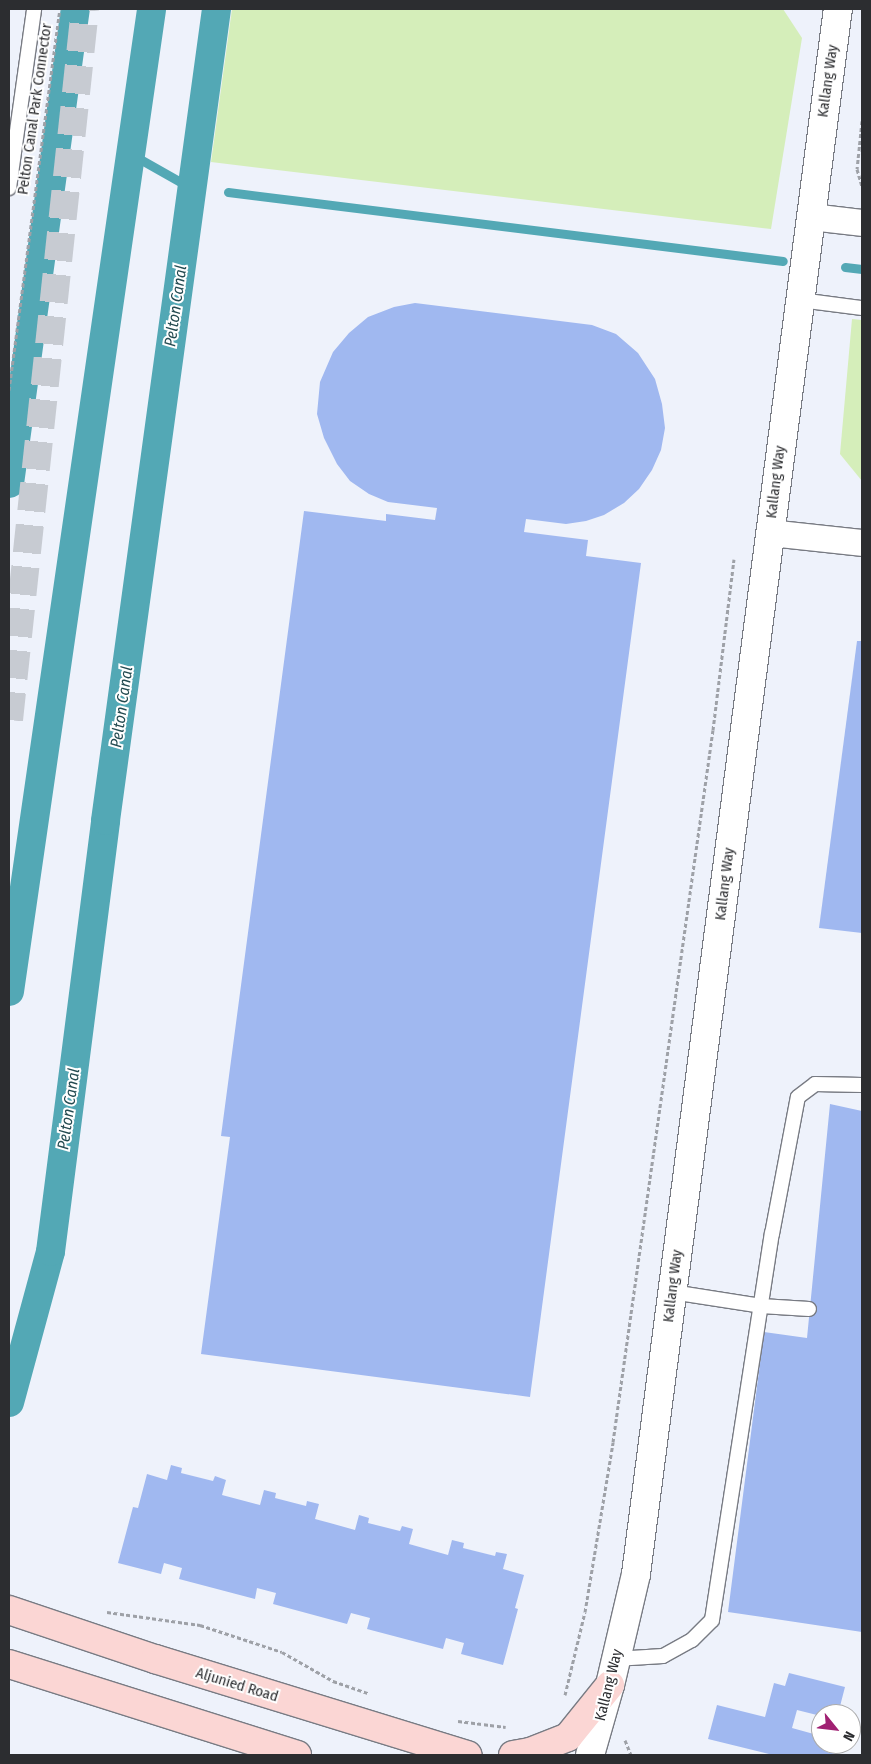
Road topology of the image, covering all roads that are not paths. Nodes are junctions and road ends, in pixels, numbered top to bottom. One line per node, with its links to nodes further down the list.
1 (34, 9): 3 (lane)
2 (838, 9): 5 (street, Kallang Way)
3 (9, 188)
4 (862, 223): 5 (street)
5 (809, 229): 6 (street, Kallang Way)
6 (801, 290): 7 (lane); 8 (street, Kallang Way)
7 (862, 308)
8 (770, 533): 9 (street); 11 (street, Kallang Way)
9 (862, 543)
10 (862, 1085): 12 (lane)
11 (672, 1292): 12 (lane); 15 (street, Kallang Way)
12 (761, 1306): 13 (lane); 15 (lane)
13 (810, 1309)
14 (9, 1610): 19 (main road, Aljunied Road)
15 (616, 1659): 17 (street, Kallang Way)
16 (9, 1664): 18 (main road)
17 (610, 1686): 20 (main road); 21 (street, Kallang Way)
18 (297, 1755)
19 (468, 1755)
20 (513, 1755)
21 (590, 1755)

